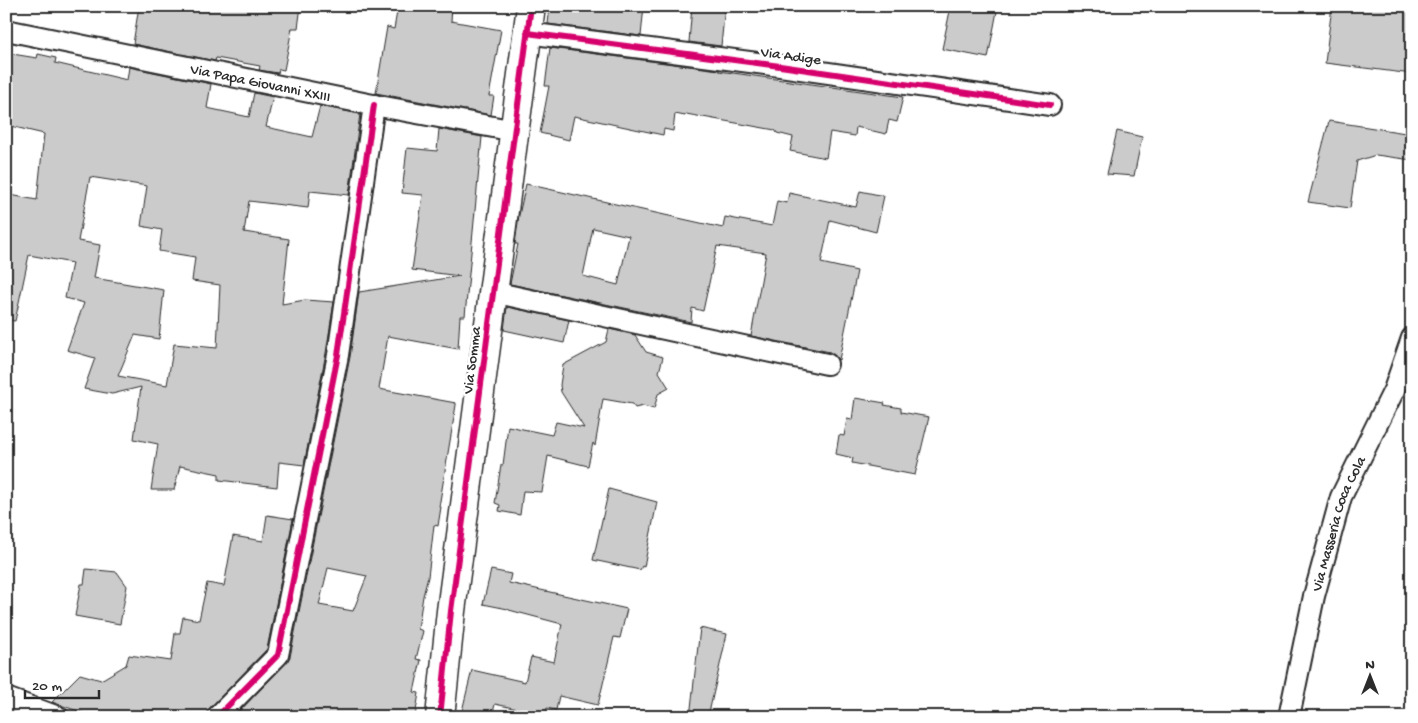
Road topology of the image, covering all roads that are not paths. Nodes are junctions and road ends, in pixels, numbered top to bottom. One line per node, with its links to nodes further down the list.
1 (531, 6): 3 (street, Via Somma)
2 (6, 30): 5 (street, Via Papa Giovanni XXIII)
3 (527, 33): 4 (street, Via Adige); 6 (street, Via Somma)
4 (1050, 104)
5 (374, 105): 6 (street, Via Papa Giovanni XXIII); 12 (street)
6 (514, 131): 7 (street, Via Somma)
7 (493, 292): 9 (street); 13 (street, Via Somma)
8 (1412, 338): 14 (street, Via Masseria Coca Cola)
9 (827, 364)
10 (6, 698): 11 (street)
11 (58, 717)
12 (216, 717)
13 (440, 717)
14 (1289, 717)

